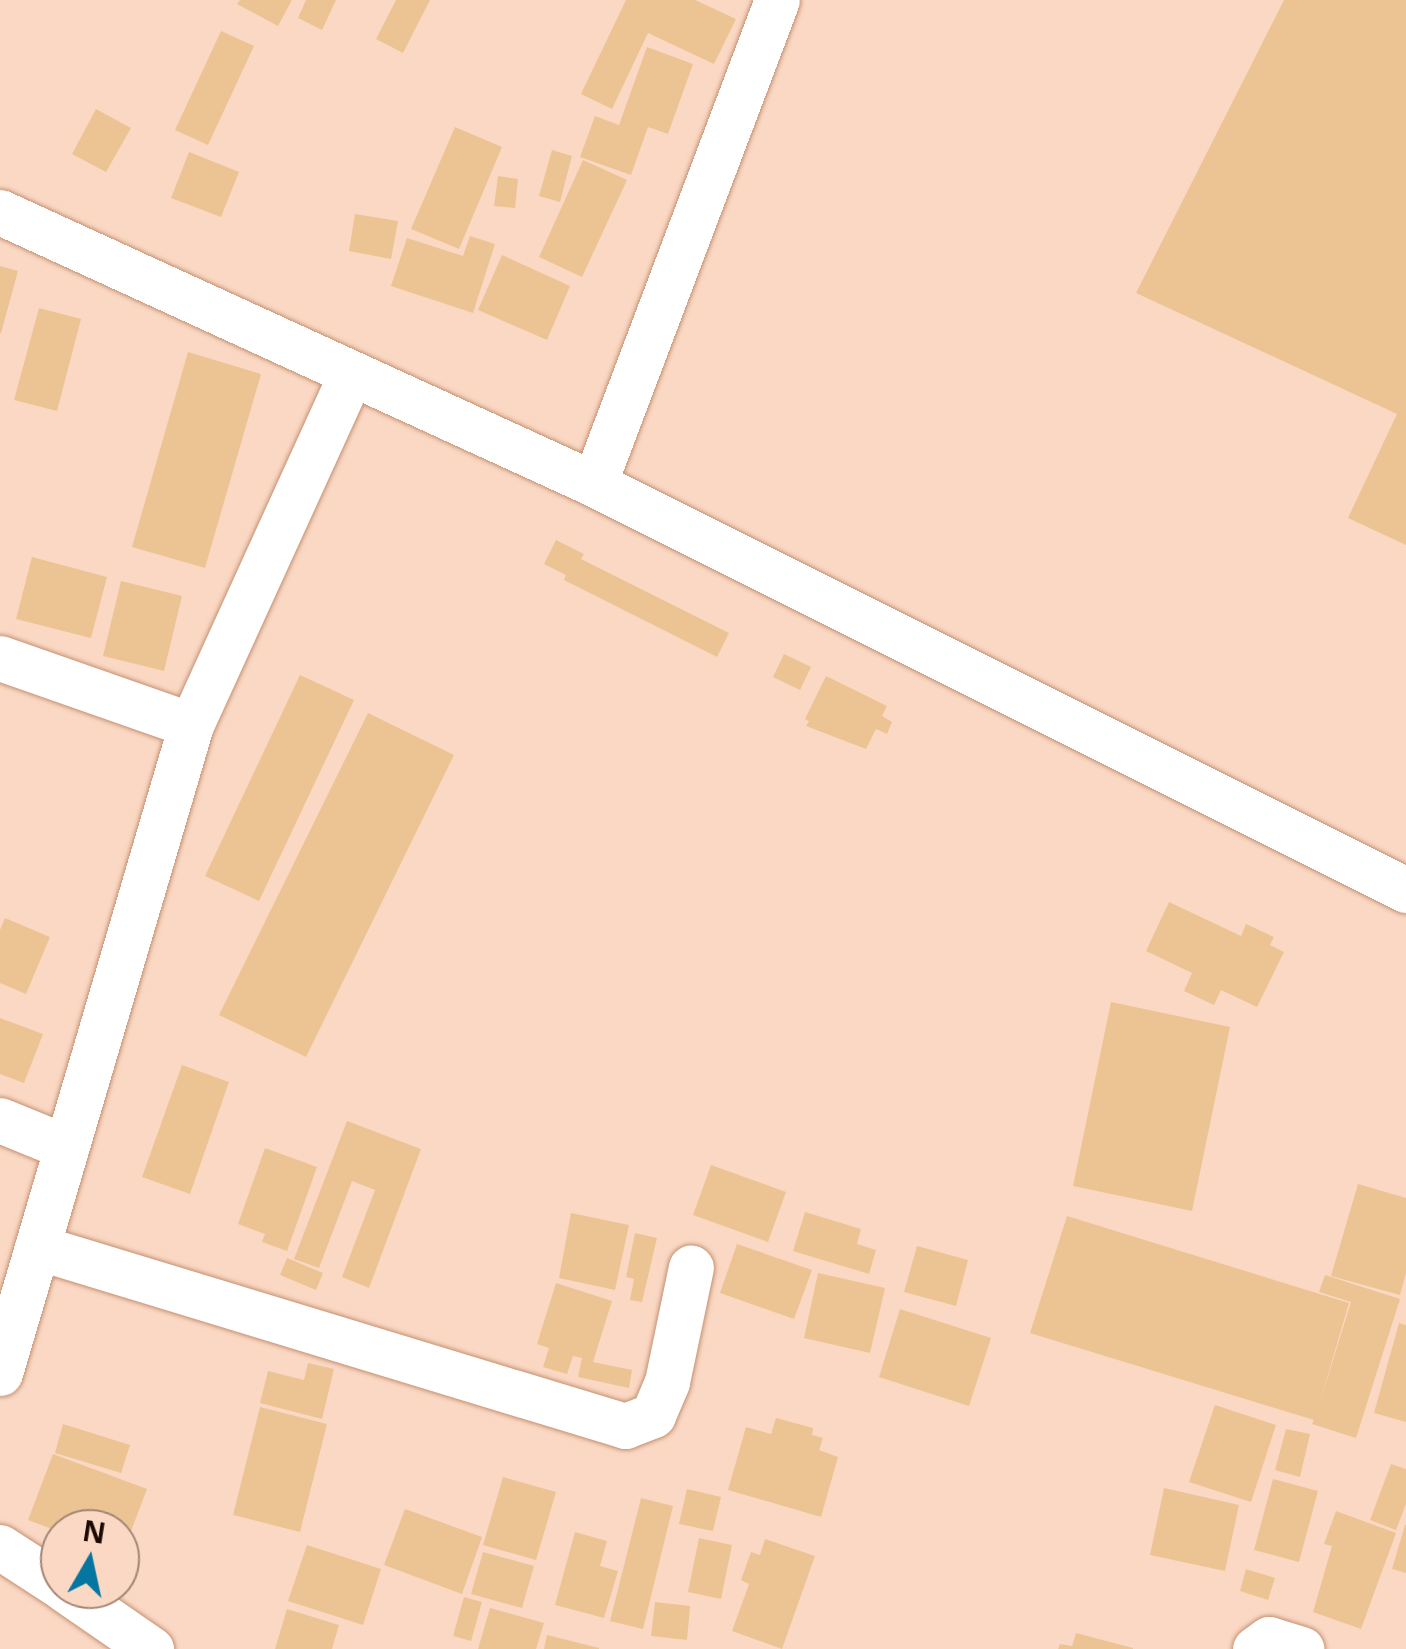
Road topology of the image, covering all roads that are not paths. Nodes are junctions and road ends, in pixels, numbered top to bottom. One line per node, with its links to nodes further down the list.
1 (771, 2): 4 (street)
2 (0, 212): 3 (street)
3 (350, 374): 4 (street); 6 (street)
4 (594, 484): 7 (street)
5 (0, 658): 6 (street)
6 (191, 725): 9 (street)
7 (1406, 890)
8 (0, 1120): 9 (street)
9 (66, 1147): 10 (street)
10 (37, 1247): 11 (street); 12 (street)
11 (691, 1268)
12 (0, 1374)
13 (0, 1547): 14 (street)
14 (40, 1573)
15 (93, 1609): 16 (street)
16 (151, 1649)
17 (1255, 1649): 18 (street)
18 (1301, 1649)

